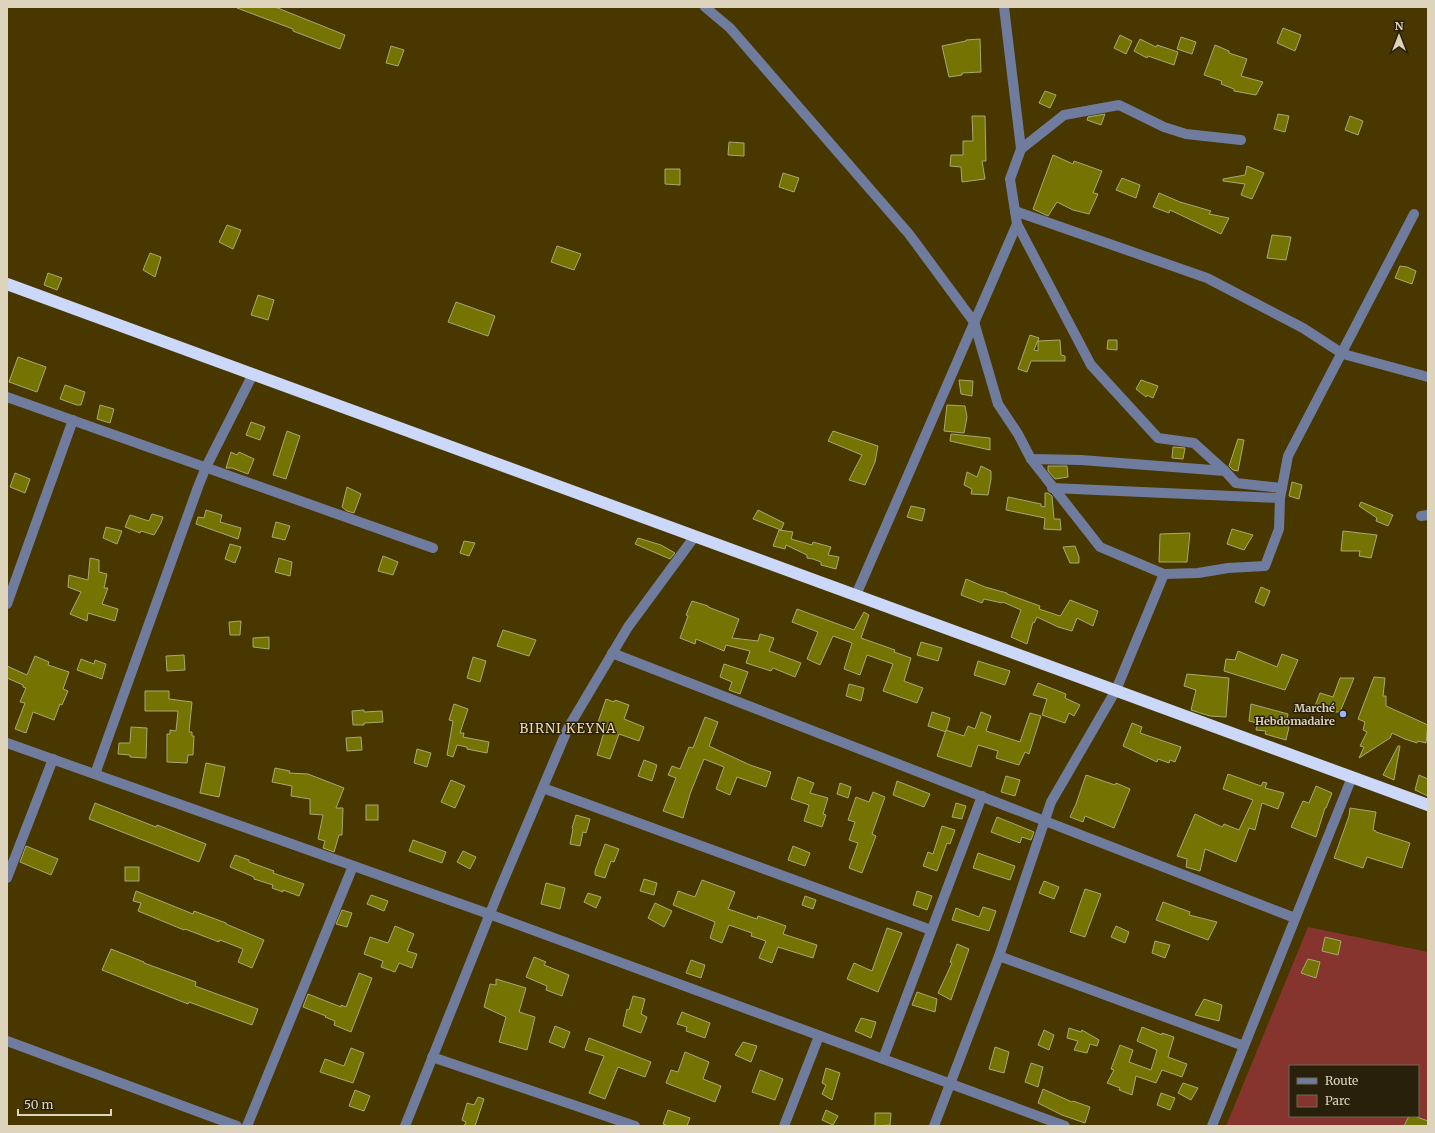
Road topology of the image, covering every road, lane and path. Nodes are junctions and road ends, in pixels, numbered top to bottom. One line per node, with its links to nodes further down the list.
1 (705, 7): 9 (street)
2 (1004, 7): 4 (street)
3 (1241, 140): 4 (street)
4 (1021, 149): 5 (street)
5 (1015, 211): 7 (street); 10 (street)
6 (1414, 214): 10 (street)
7 (1017, 224): 9 (street); 17 (street)
8 (7, 284): 11 (highway)
9 (974, 322): 15 (street); 23 (street)
10 (1342, 354): 12 (street); 19 (street)
11 (253, 374): 16 (street); 20 (highway)
12 (1428, 377)
13 (7, 397): 14 (street)
14 (73, 420): 16 (street); 24 (street)
15 (1031, 459): 17 (street); 18 (street)
16 (206, 468): 21 (street); 29 (street)
17 (1225, 471): 19 (street)
18 (1052, 488): 19 (street); 22 (street)
19 (1281, 493): 22 (street)
20 (695, 536): 23 (highway); 25 (street)
21 (433, 548)
22 (1164, 574): 26 (street)
23 (856, 595): 26 (highway)
24 (7, 604)
25 (612, 653): 31 (street); 32 (street)
26 (1116, 690): 30 (highway); 34 (street)
27 (7, 742): 28 (street)
28 (53, 759): 29 (street); 36 (street)
29 (95, 774): 35 (street)
30 (1352, 777): 33 (highway); 38 (street)
31 (543, 788): 37 (street); 39 (street)
32 (982, 796): 34 (street); 39 (street)
33 (1428, 805)
34 (1045, 821): 38 (street); 40 (street)
35 (353, 866): 37 (street); 48 (street)
36 (7, 878)
37 (489, 914): 41 (street); 44 (street)
38 (1295, 918): 43 (street)
39 (931, 930): 45 (street)
40 (999, 956): 43 (street); 46 (street)
41 (819, 1036): 45 (street); 51 (street)
42 (7, 1041): 47 (street)
43 (1244, 1046): 54 (street)
44 (432, 1057): 49 (street); 50 (street)
45 (883, 1059): 46 (street)
46 (950, 1084): 52 (street); 53 (street)
47 (237, 1126)
48 (247, 1126)
49 (405, 1126)
50 (636, 1126)
51 (784, 1126)
52 (934, 1126)
53 (1065, 1126)
54 (1212, 1126)

